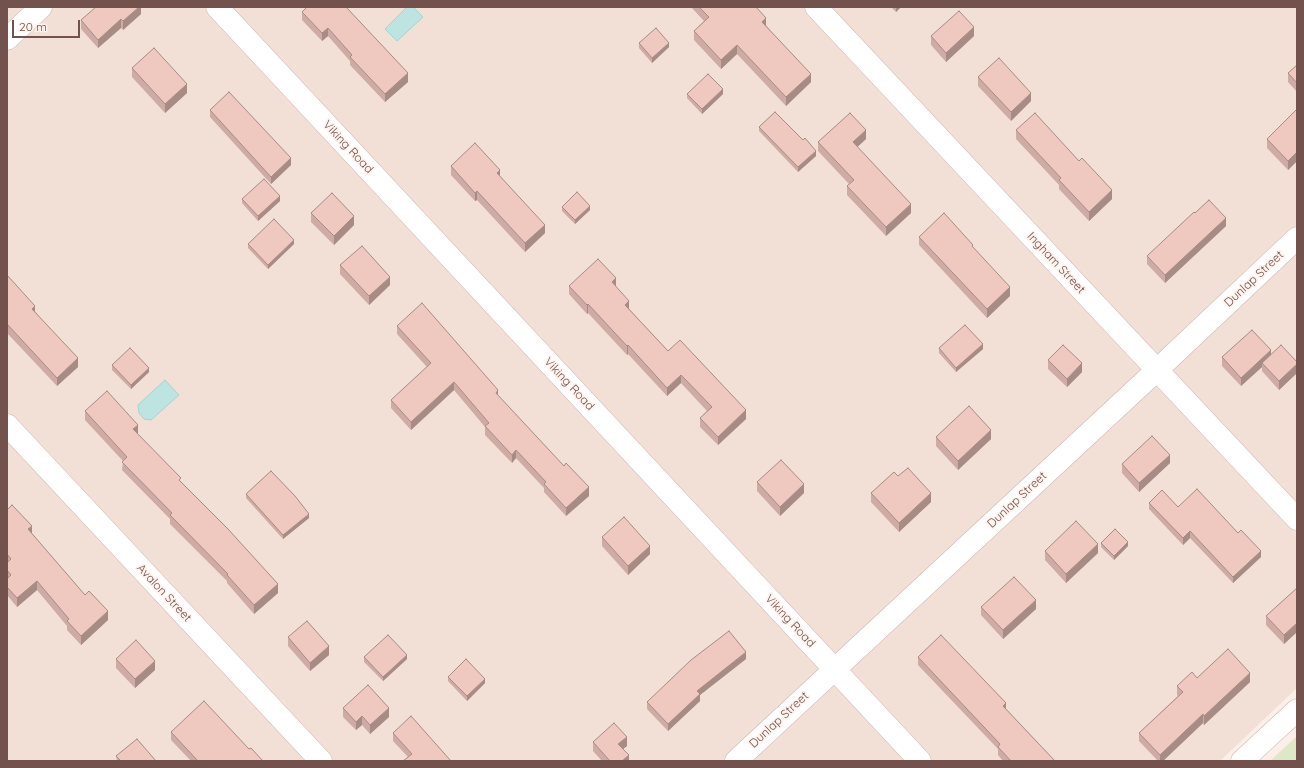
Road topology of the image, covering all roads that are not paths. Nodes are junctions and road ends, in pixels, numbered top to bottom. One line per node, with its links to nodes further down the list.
1 (42, 7): 4 (street)
2 (217, 7): 9 (street, Viking Road)
3 (816, 7): 6 (street, Ingham Street)
4 (7, 39)
5 (1297, 238): 6 (street, Dunlap Street)
6 (1157, 370): 8 (street, Ingham Street); 9 (street, Dunlap Street)
7 (7, 425): 11 (street, Avalon Street)
8 (1297, 519)
9 (834, 669): 12 (street, Dunlap Street); 13 (street, Viking Road)
10 (1297, 710): 14 (street)
11 (321, 761)
12 (736, 761)
13 (920, 761)
14 (1242, 761)

